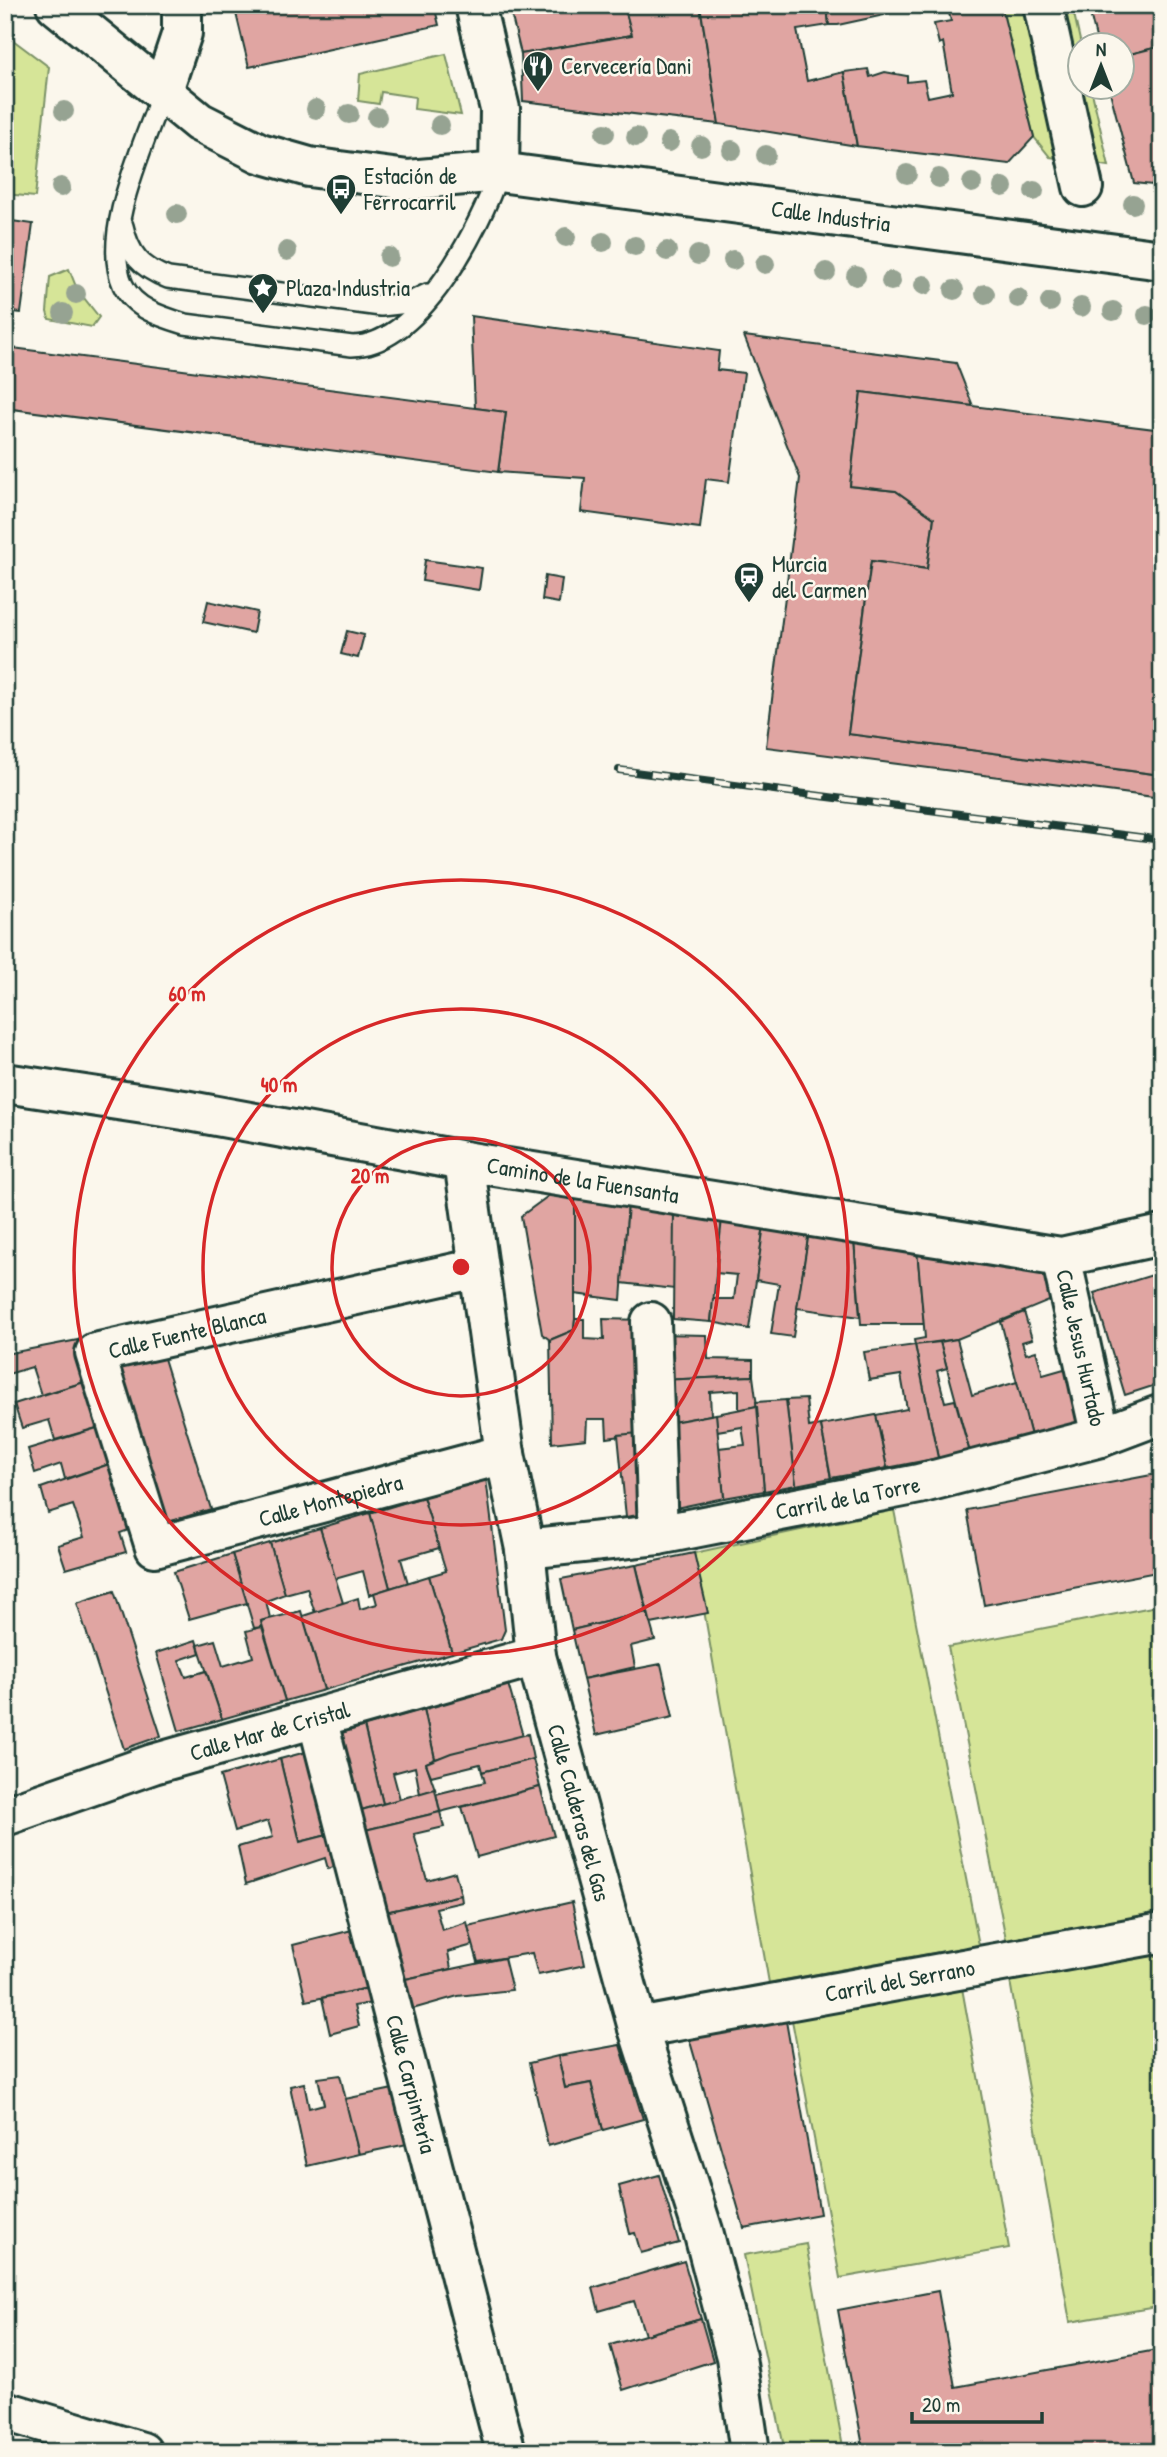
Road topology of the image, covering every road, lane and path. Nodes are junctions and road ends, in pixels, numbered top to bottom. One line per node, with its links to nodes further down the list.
1 (56, 5): 5 (street)
2 (182, 5): 5 (street)
3 (475, 5): 6 (street)
4 (1043, 5): 7 (street)
5 (162, 93): 6 (street); 8 (lane)
6 (499, 172): 9 (street, Calle Industria); 10 (lane)
7 (1083, 187)
8 (121, 218): 10 (lane); 10 (lane)
9 (1162, 260)
10 (436, 289)
11 (5, 1083): 12 (street, Camino de la Fuensanta)
12 (464, 1161): 14 (street, Camino de la Fuensanta); 15 (street, Calle Calderas del Gas)
13 (1162, 1235): 14 (street, Camino de la Fuensanta)
14 (1061, 1256): 18 (street, Calle Jesus Hurtado)
15 (478, 1268): 19 (street, Calle Calderas del Gas); 21 (street, Calle Fuente Blanca)
16 (651, 1322): 20 (street)
17 (1162, 1414): 18 (street, Carril de la Torre)
18 (1101, 1437): 20 (street, Carril de la Torre)
19 (505, 1454): 21 (street, Calle Montepiedra); 22 (street, Calle Calderas del Gas)
20 (658, 1535): 22 (street, Carril de la Torre)
21 (155, 1547)
22 (525, 1549): 23 (street, Calle Calderas del Gas)
23 (536, 1656): 24 (street, Calle Mar de Cristal); 27 (street, Calle Calderas del Gas)
24 (317, 1718): 25 (street, Calle Mar de Cristal); 32 (street, Calle Carpintería)
25 (5, 1816)
26 (1162, 1933): 27 (street, Carril del Serrano)
27 (638, 2028): 33 (street, Calle Calderas del Gas)
28 (5, 2411): 31 (street)
29 (5, 2440): 30 (street)
30 (95, 2452)
31 (142, 2452)
32 (506, 2452)
33 (750, 2452)

